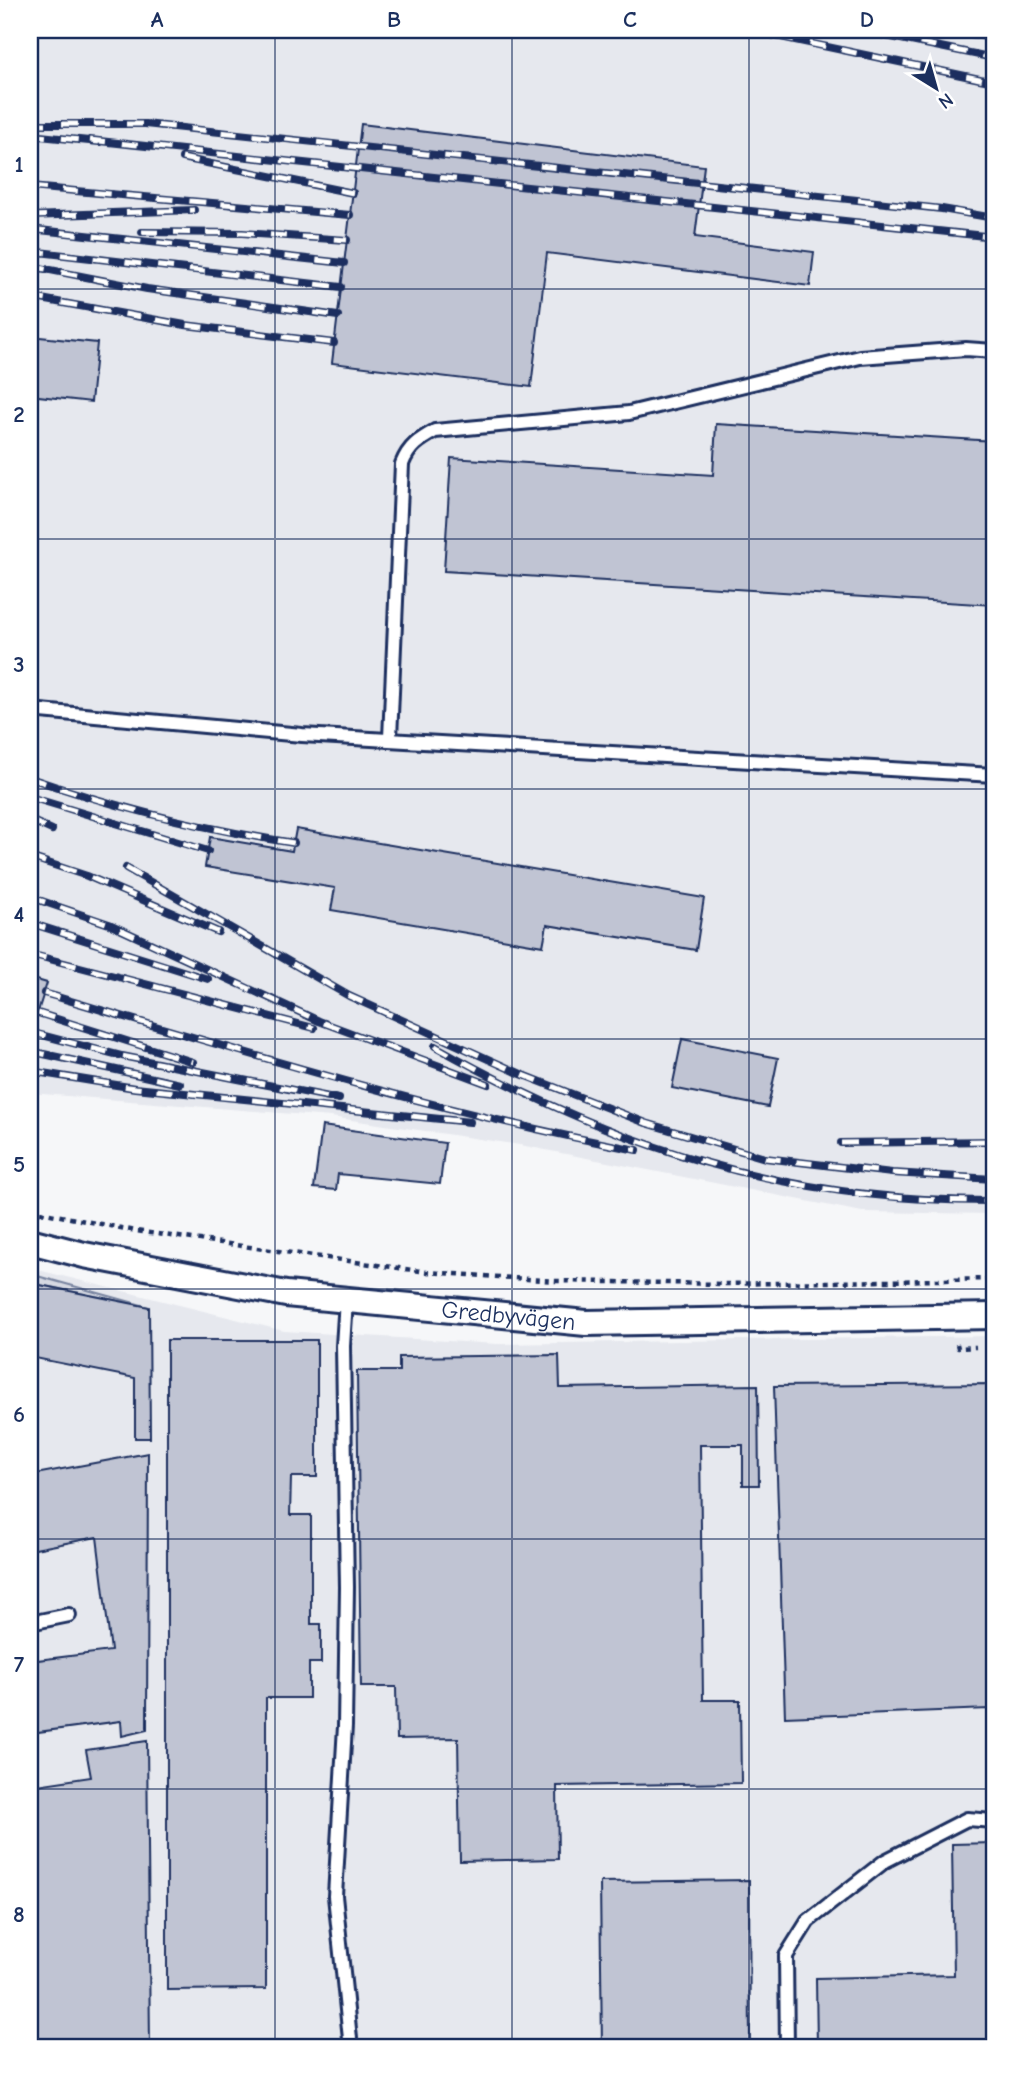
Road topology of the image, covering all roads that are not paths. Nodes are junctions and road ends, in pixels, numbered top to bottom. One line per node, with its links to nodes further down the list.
1 (994, 351): 3 (lane)
2 (30, 710): 3 (lane)
3 (390, 738): 4 (lane)
4 (994, 775)
5 (30, 1241): 6 (street, Gredbyvägen)
6 (346, 1300): 7 (street, Gredbyvägen); 11 (lane)
7 (994, 1316)
8 (69, 1615): 9 (lane)
9 (30, 1623)
10 (994, 1821): 12 (lane)
11 (351, 2048)
12 (787, 2048)

